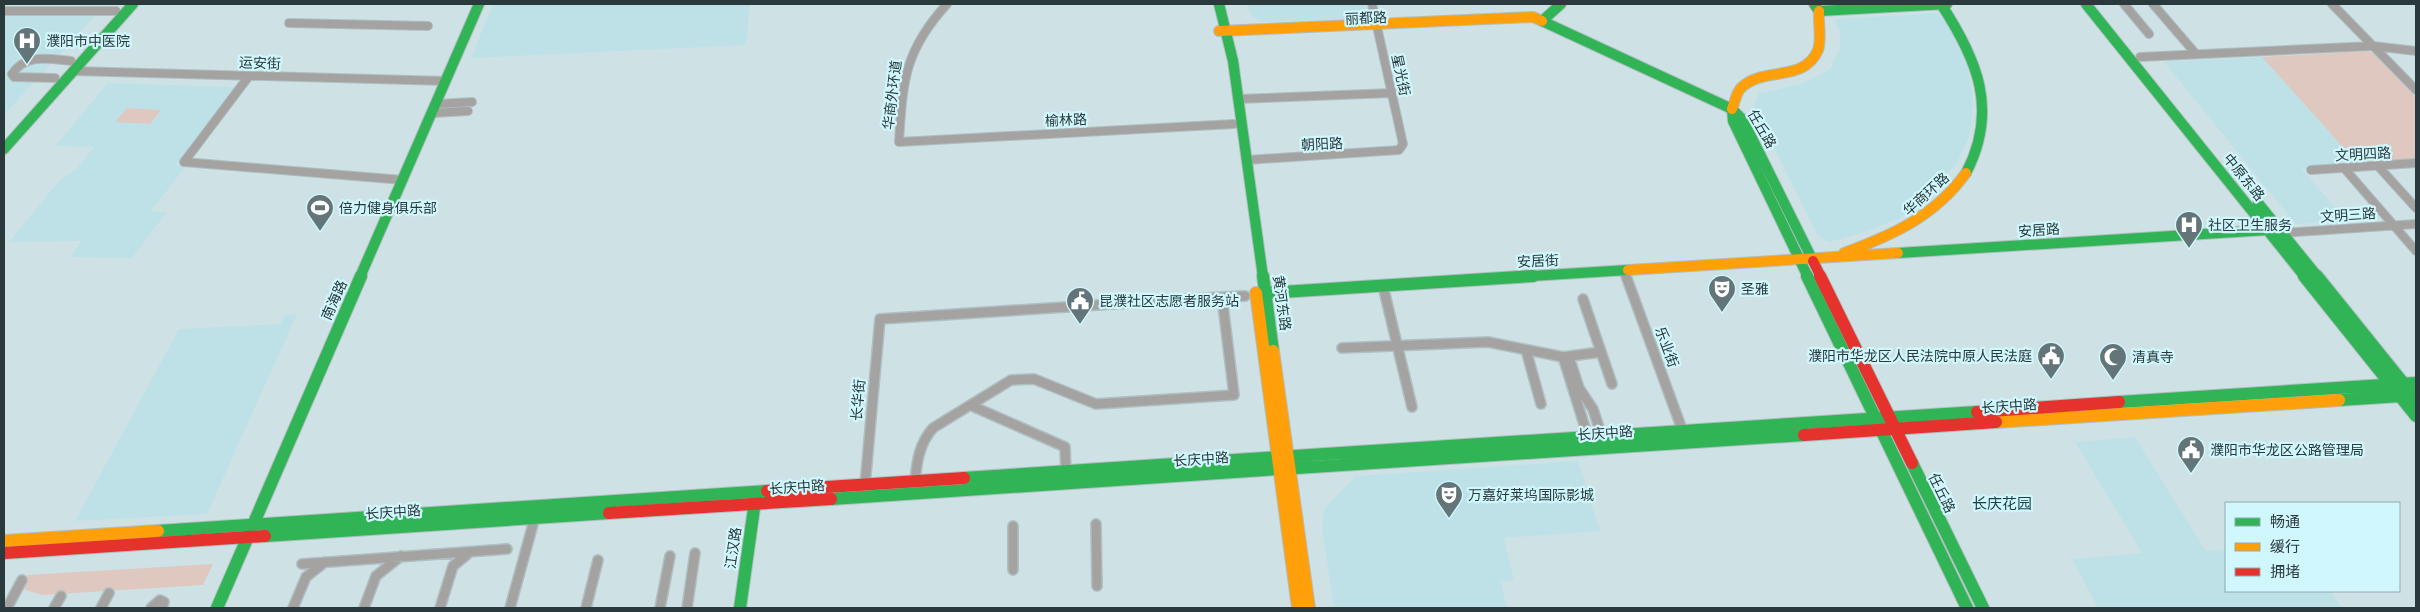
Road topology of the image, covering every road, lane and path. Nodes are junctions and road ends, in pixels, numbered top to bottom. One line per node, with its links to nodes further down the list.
1 (133, 4): 28 (main road)
2 (479, 4): 32 (main road, 南海路)
3 (947, 4): 42 (street, 华商外环道)
4 (1212, 4): 23 (main road, 黄河东路)
5 (1219, 4): 23 (main road, 黄河东路)
6 (1372, 4): 21 (street, 星光街)
7 (1560, 4): 18 (main road)
8 (1941, 4): 9 (main road); 16 (main road); 58 (main road, 华商环路)
9 (1947, 4)
10 (2086, 4): 55 (main road, 中原东路)
11 (2097, 4): 27 (main road, 中原东路)
12 (2124, 4): 22 (street)
13 (2153, 4): 26 (street)
14 (2332, 4): 24 (street)
15 (119, 7): 17 (street); 28 (main road)
16 (1817, 7): 38 (main road)
17 (4, 11)
18 (1542, 21): 21 (main road, 丽都路); 38 (main road)
19 (290, 22): 20 (street)
20 (428, 26)
21 (1378, 28): 23 (main road, 丽都路); 34 (street, 星光街)
22 (2149, 34)
23 (1224, 35): 35 (main road, 黄河东路); 40 (main road, 黄河东路)
24 (2373, 46): 25 (street); 26 (street); 33 (street)
25 (2416, 51)
26 (2196, 54): 27 (street)
27 (2140, 57): 56 (main road, 中原东路)
28 (72, 66): 29 (street, 运安街); 30 (street, 运安街); 31 (main road); 43 (main road)
29 (8, 72): 31 (street)
30 (249, 76): 32 (street, 运安街); 51 (street)
31 (55, 78): 41 (main road)
32 (446, 81): 37 (main road, 南海路)
33 (2416, 90)
34 (1392, 93): 35 (street); 44 (street, 星光街)
35 (1238, 99): 45 (main road, 黄河东路)
36 (472, 102): 37 (street)
37 (435, 108): 39 (street); 51 (main road, 南海路)
38 (1732, 109): 58 (main road, 任丘路)
39 (468, 111)
40 (1234, 124): 42 (street, 榆林路); 86 (main road, 黄河东路)
41 (4, 136)
42 (899, 142)
43 (4, 149)
44 (1399, 150): 45 (street, 朝阳路)
45 (1247, 160): 61 (main road, 黄河东路)
46 (2413, 164): 47 (street, 文明四路); 50 (street)
47 (2378, 166): 48 (street, 文明四路); 52 (street)
48 (2344, 168): 49 (street, 文明四路); 54 (street)
49 (2311, 170)
50 (2416, 171)
51 (402, 180): 95 (main road, 南海路)
52 (2416, 208)
53 (2416, 224): 54 (street, 文明三路)
54 (2394, 226): 56 (street, 文明三路); 57 (street)
55 (2268, 230): 58 (main road, 安居路); 73 (main road, 中原东路)
56 (2282, 233): 72 (main road, 中原东路)
57 (2416, 251)
58 (1806, 260): 59 (main road, 安居街); 80 (main road, 任丘路); 81 (main road, 任丘路)
59 (1624, 271): 60 (main road, 安居街); 83 (street, 乐业街)
60 (1383, 286): 61 (main road, 安居街); 65 (street)
61 (1266, 292): 86 (main road, 黄河东路)
62 (1245, 296): 63 (street)
63 (1222, 297): 77 (street); 90 (street, 长华街)
64 (1583, 299): 68 (street)
65 (1396, 346): 66 (street); 67 (street); 78 (street)
66 (1342, 348)
67 (1526, 350): 69 (street); 76 (street)
68 (1601, 352): 69 (street); 71 (street)
69 (1566, 357): 84 (street); 85 (street)
70 (2416, 383): 72 (main road, 长庆中路)
71 (1612, 384)
72 (2404, 384): 73 (main road, 长庆中路); 75 (main road, 中原东路)
73 (2391, 385): 74 (main road, 中原东路); 80 (main road, 长庆中路)
74 (2400, 396): 75 (main road, 长庆中路); 79 (main road, 中原东路); 82 (main road, 长庆中路)
75 (2415, 396)
76 (1541, 404)
77 (972, 406): 87 (street); 88 (street)
78 (1412, 406)
79 (2416, 416)
80 (1888, 418): 81 (main road, 长庆中路); 82 (main road, 任丘路)
81 (1878, 424): 82 (main road, 长庆中路); 83 (main road, 长庆中路); 86 (main road, 长庆中路); 129 (main road, 任丘路)
82 (1894, 429): 130 (main road, 任丘路)
83 (1683, 432): 84 (main road, 长庆中路)
84 (1602, 436): 85 (main road, 长庆中路)
85 (1588, 438): 86 (main road, 长庆中路)
86 (1284, 463): 87 (main road, 长庆中路); 89 (main road, 长庆中路); 127 (main road, 黄河东路); 128 (main road, 黄河东路)
87 (1066, 471): 88 (main road, 长庆中路); 89 (street)
88 (914, 481): 90 (main road, 长庆中路)
89 (1066, 483): 92 (main road, 长庆中路)
90 (864, 485): 91 (main road, 长庆中路)
91 (756, 492): 92 (main road, 江汉路); 95 (main road, 长庆中路)
92 (754, 504): 93 (main road, 长庆中路); 126 (main road, 江汉路)
93 (535, 517): 97 (main road, 长庆中路); 122 (street)
94 (1096, 524): 110 (street)
95 (252, 525): 97 (main road, 南海路); 98 (main road, 长庆中路)
96 (1013, 526): 108 (street)
97 (247, 537): 101 (main road, 长庆中路); 118 (main road, 南海路)
98 (4, 541)
99 (507, 549): 100 (street)
100 (470, 552): 103 (street); 121 (street)
101 (4, 553)
102 (695, 553): 125 (street)
103 (401, 556): 106 (street); 120 (street)
104 (670, 556): 124 (street)
105 (598, 560): 123 (street)
106 (326, 562): 107 (street); 119 (street)
107 (302, 564)
108 (1013, 570)
109 (22, 580): 113 (street)
110 (1097, 586)
111 (109, 592): 115 (street)
112 (61, 596): 114 (street)
113 (7, 608)
114 (54, 608)
115 (101, 608)
116 (151, 608): 117 (street)
117 (162, 608)
118 (216, 608)
119 (293, 608)
120 (364, 608)
121 (440, 608)
122 (510, 608)
123 (586, 608)
124 (660, 608)
125 (687, 608)
126 (740, 608)
127 (1298, 608)
128 (1309, 608)
129 (1967, 608)
130 (1983, 608)

